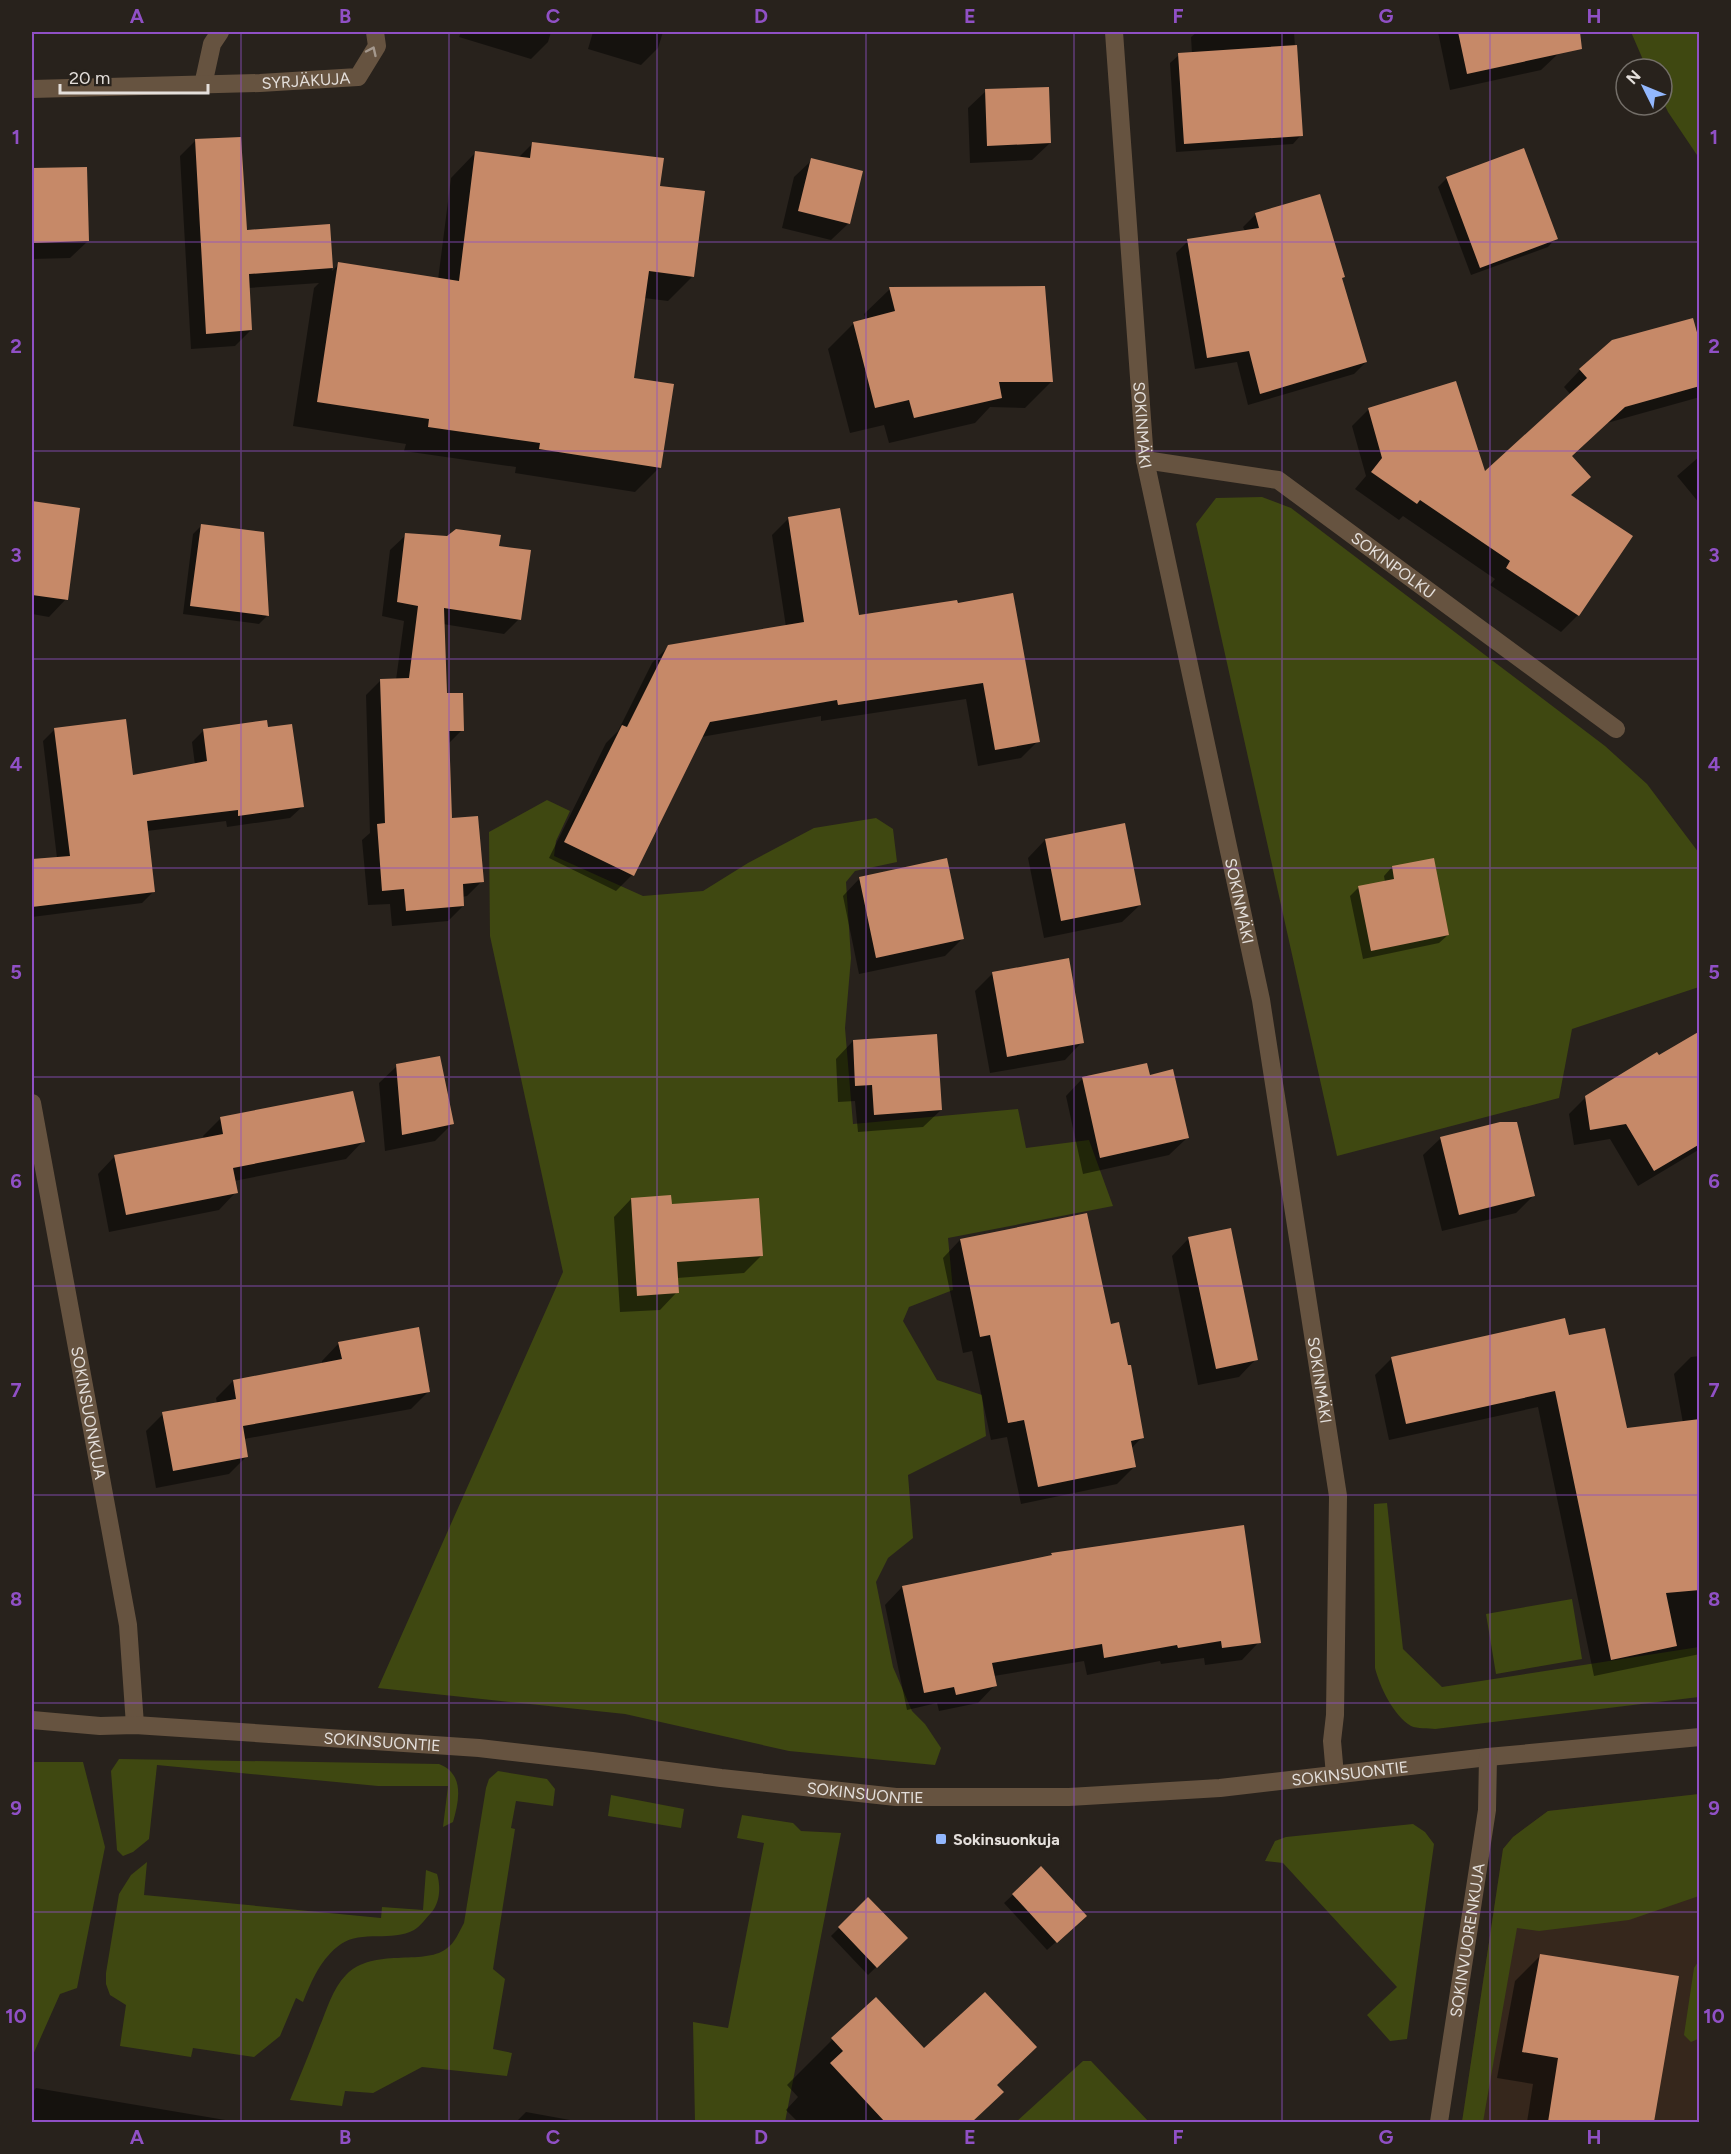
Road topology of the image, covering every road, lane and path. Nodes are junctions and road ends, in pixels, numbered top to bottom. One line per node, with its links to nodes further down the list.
1 (220, 32): 4 (street)
2 (375, 32): 4 (street, SYRJÄKUJA, one-way to 2)
3 (1114, 32): 6 (street, SOKINMÄKI)
4 (203, 85): 5 (street, SYRJÄKUJA)
5 (32, 89)
6 (1145, 460): 7 (street, SOKINPOLKU); 13 (street, SOKINMÄKI)
7 (1616, 729)
8 (32, 1103): 10 (street, SOKINSUONKUJA)
9 (32, 1720): 10 (street, SOKINSUONTIE)
10 (135, 1725): 13 (street, SOKINSUONTIE)
11 (1700, 1737): 12 (street, SOKINSUONTIE)
12 (1488, 1757): 13 (street, SOKINSUONTIE); 14 (street, SOKINVUORENKUJA)
13 (1335, 1775)
14 (1439, 2122)

